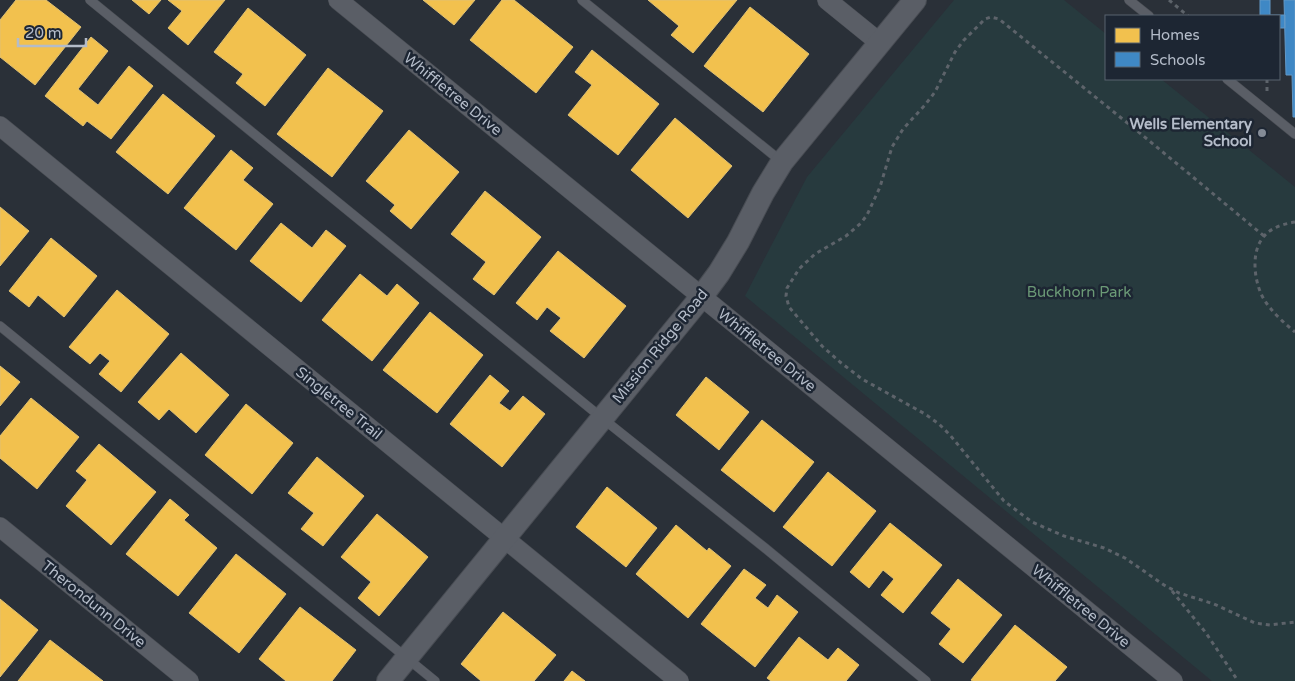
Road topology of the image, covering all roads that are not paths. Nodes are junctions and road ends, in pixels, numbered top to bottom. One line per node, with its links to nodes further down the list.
1 (90, 0): 15 (lane)
2 (338, 0): 13 (street, Whiffletree Drive)
3 (582, 0): 12 (lane)
4 (827, 0): 8 (street)
5 (915, 0): 8 (street, Mission Ridge Road)
6 (1129, 0): 7 (lane)
7 (1149, 15)
8 (880, 43): 12 (street, Mission Ridge Road)
9 (1228, 80): 11 (lane)
10 (0, 126): 17 (street, Singletree Trail)
11 (1295, 134)
12 (782, 162): 13 (street, Mission Ridge Road)
13 (702, 296): 15 (street, Mission Ridge Road); 24 (street, Whiffletree Drive)
14 (0, 326): 18 (lane)
15 (602, 418): 17 (street, Mission Ridge Road); 23 (lane)
16 (0, 527): 19 (street, Therondunn Drive)
17 (504, 538): 18 (street, Mission Ridge Road); 22 (street, Singletree Trail)
18 (407, 658): 20 (street, Mission Ridge Road); 21 (lane)
19 (189, 681)
20 (388, 681)
21 (435, 681)
22 (679, 681)
23 (926, 681)
24 (1173, 681)

